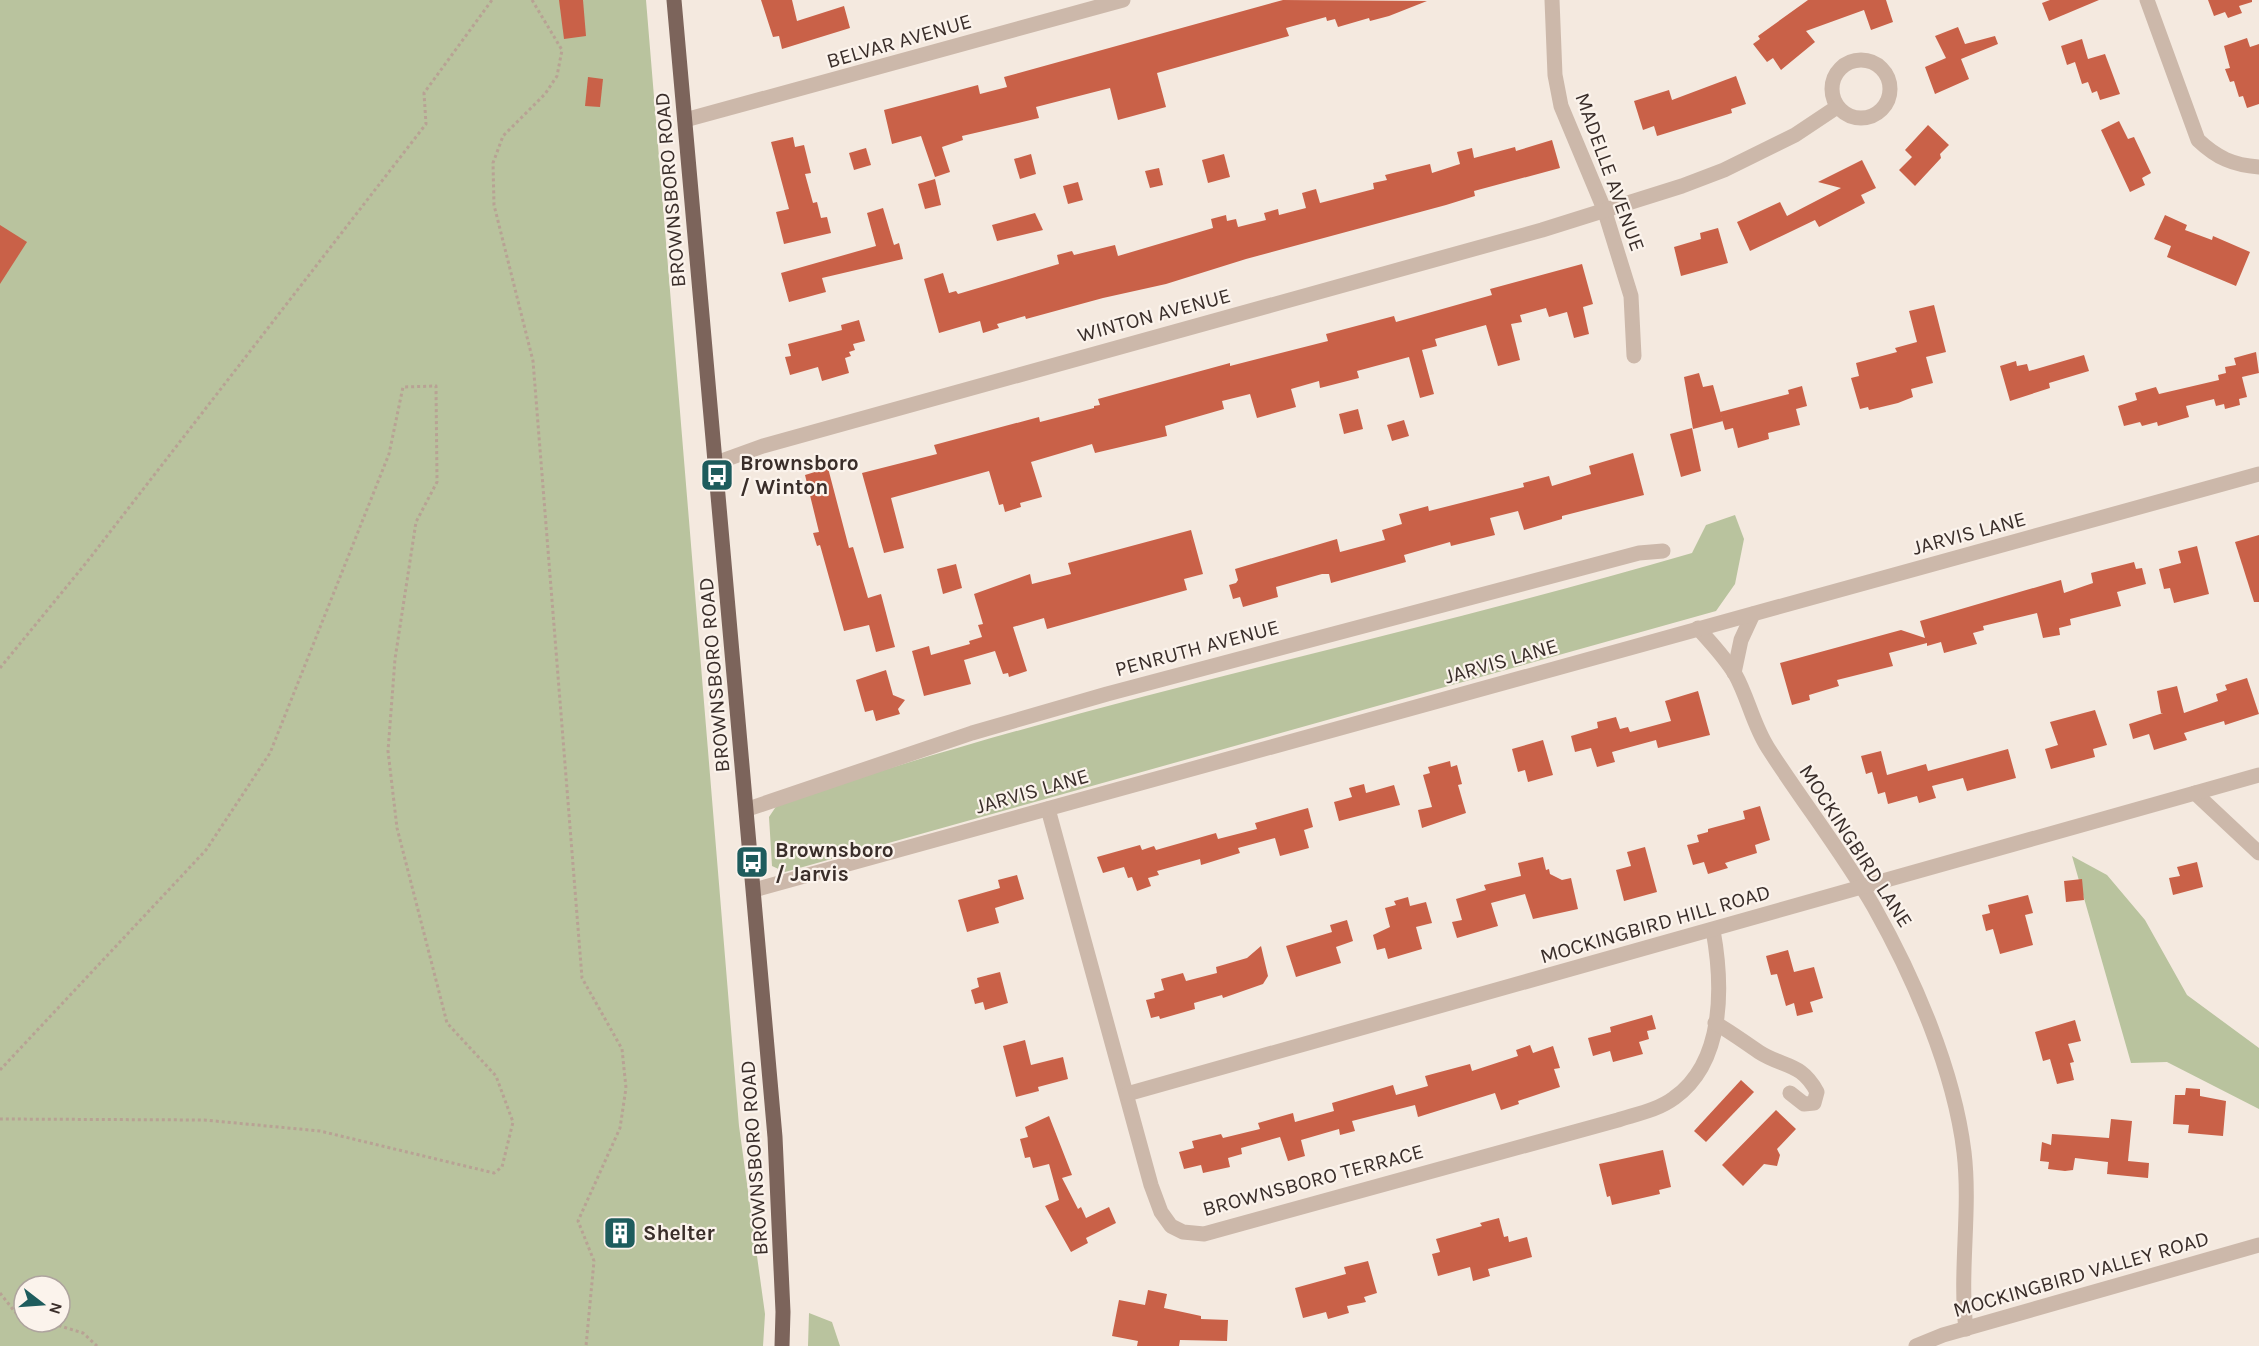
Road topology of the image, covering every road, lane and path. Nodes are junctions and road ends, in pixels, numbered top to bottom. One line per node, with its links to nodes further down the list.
1 (492, 0): 17 (path)
2 (532, 0): 38 (path)
3 (674, 0): 8 (main road, BROWNSBORO ROAD)
4 (1123, 0): 8 (street, BELVAR AVENUE)
5 (1552, 0): 10 (street, MADELLE AVENUE)
6 (2147, 0): 9 (street)
7 (1837, 106): 10 (street, WINTON AVENUE)
8 (685, 120): 12 (main road, BROWNSBORO ROAD)
9 (2259, 167)
10 (1604, 209): 11 (street, MADELLE AVENUE); 12 (street, WINTON AVENUE)
11 (1634, 356)
12 (716, 463): 21 (main road, BROWNSBORO ROAD)
13 (2259, 474): 15 (street, JARVIS LANE)
14 (1663, 551): 21 (street, PENRUTH AVENUE)
15 (1753, 614): 16 (street, JARVIS LANE); 18 (street)
16 (1698, 628): 18 (street, MOCKINGBIRD LANE); 22 (street, JARVIS LANE)
17 (0, 668)
18 (1734, 673): 24 (street, MOCKINGBIRD LANE)
19 (2259, 775): 20 (street, MOCKINGBIRD HILL ROAD)
20 (2195, 793): 23 (street); 24 (street, MOCKINGBIRD HILL ROAD)
21 (748, 809): 25 (main road, BROWNSBORO ROAD)
22 (1048, 809): 25 (street, JARVIS LANE); 30 (street, BROWNSBORO TERRACE)
23 (2259, 854)
24 (1862, 889): 26 (street, MOCKINGBIRD HILL ROAD); 35 (street, MOCKINGBIRD LANE)
25 (754, 890): 39 (main road, BROWNSBORO ROAD)
26 (1713, 930): 27 (street, BROWNSBORO TERRACE); 30 (street, MOCKINGBIRD HILL ROAD)
27 (1715, 1023): 29 (street); 30 (street, BROWNSBORO TERRACE)
28 (0, 1070): 31 (path)
29 (1790, 1093)
30 (1126, 1094)
31 (0, 1119)
32 (2259, 1245): 35 (street, MOCKINGBIRD VALLEY ROAD)
33 (0, 1293): 34 (path)
34 (12, 1308)
35 (1966, 1329): 40 (street, MOCKINGBIRD VALLEY ROAD)
36 (72, 1330): 37 (path)
37 (98, 1346)
38 (586, 1346)
39 (782, 1346)
40 (1917, 1346)

